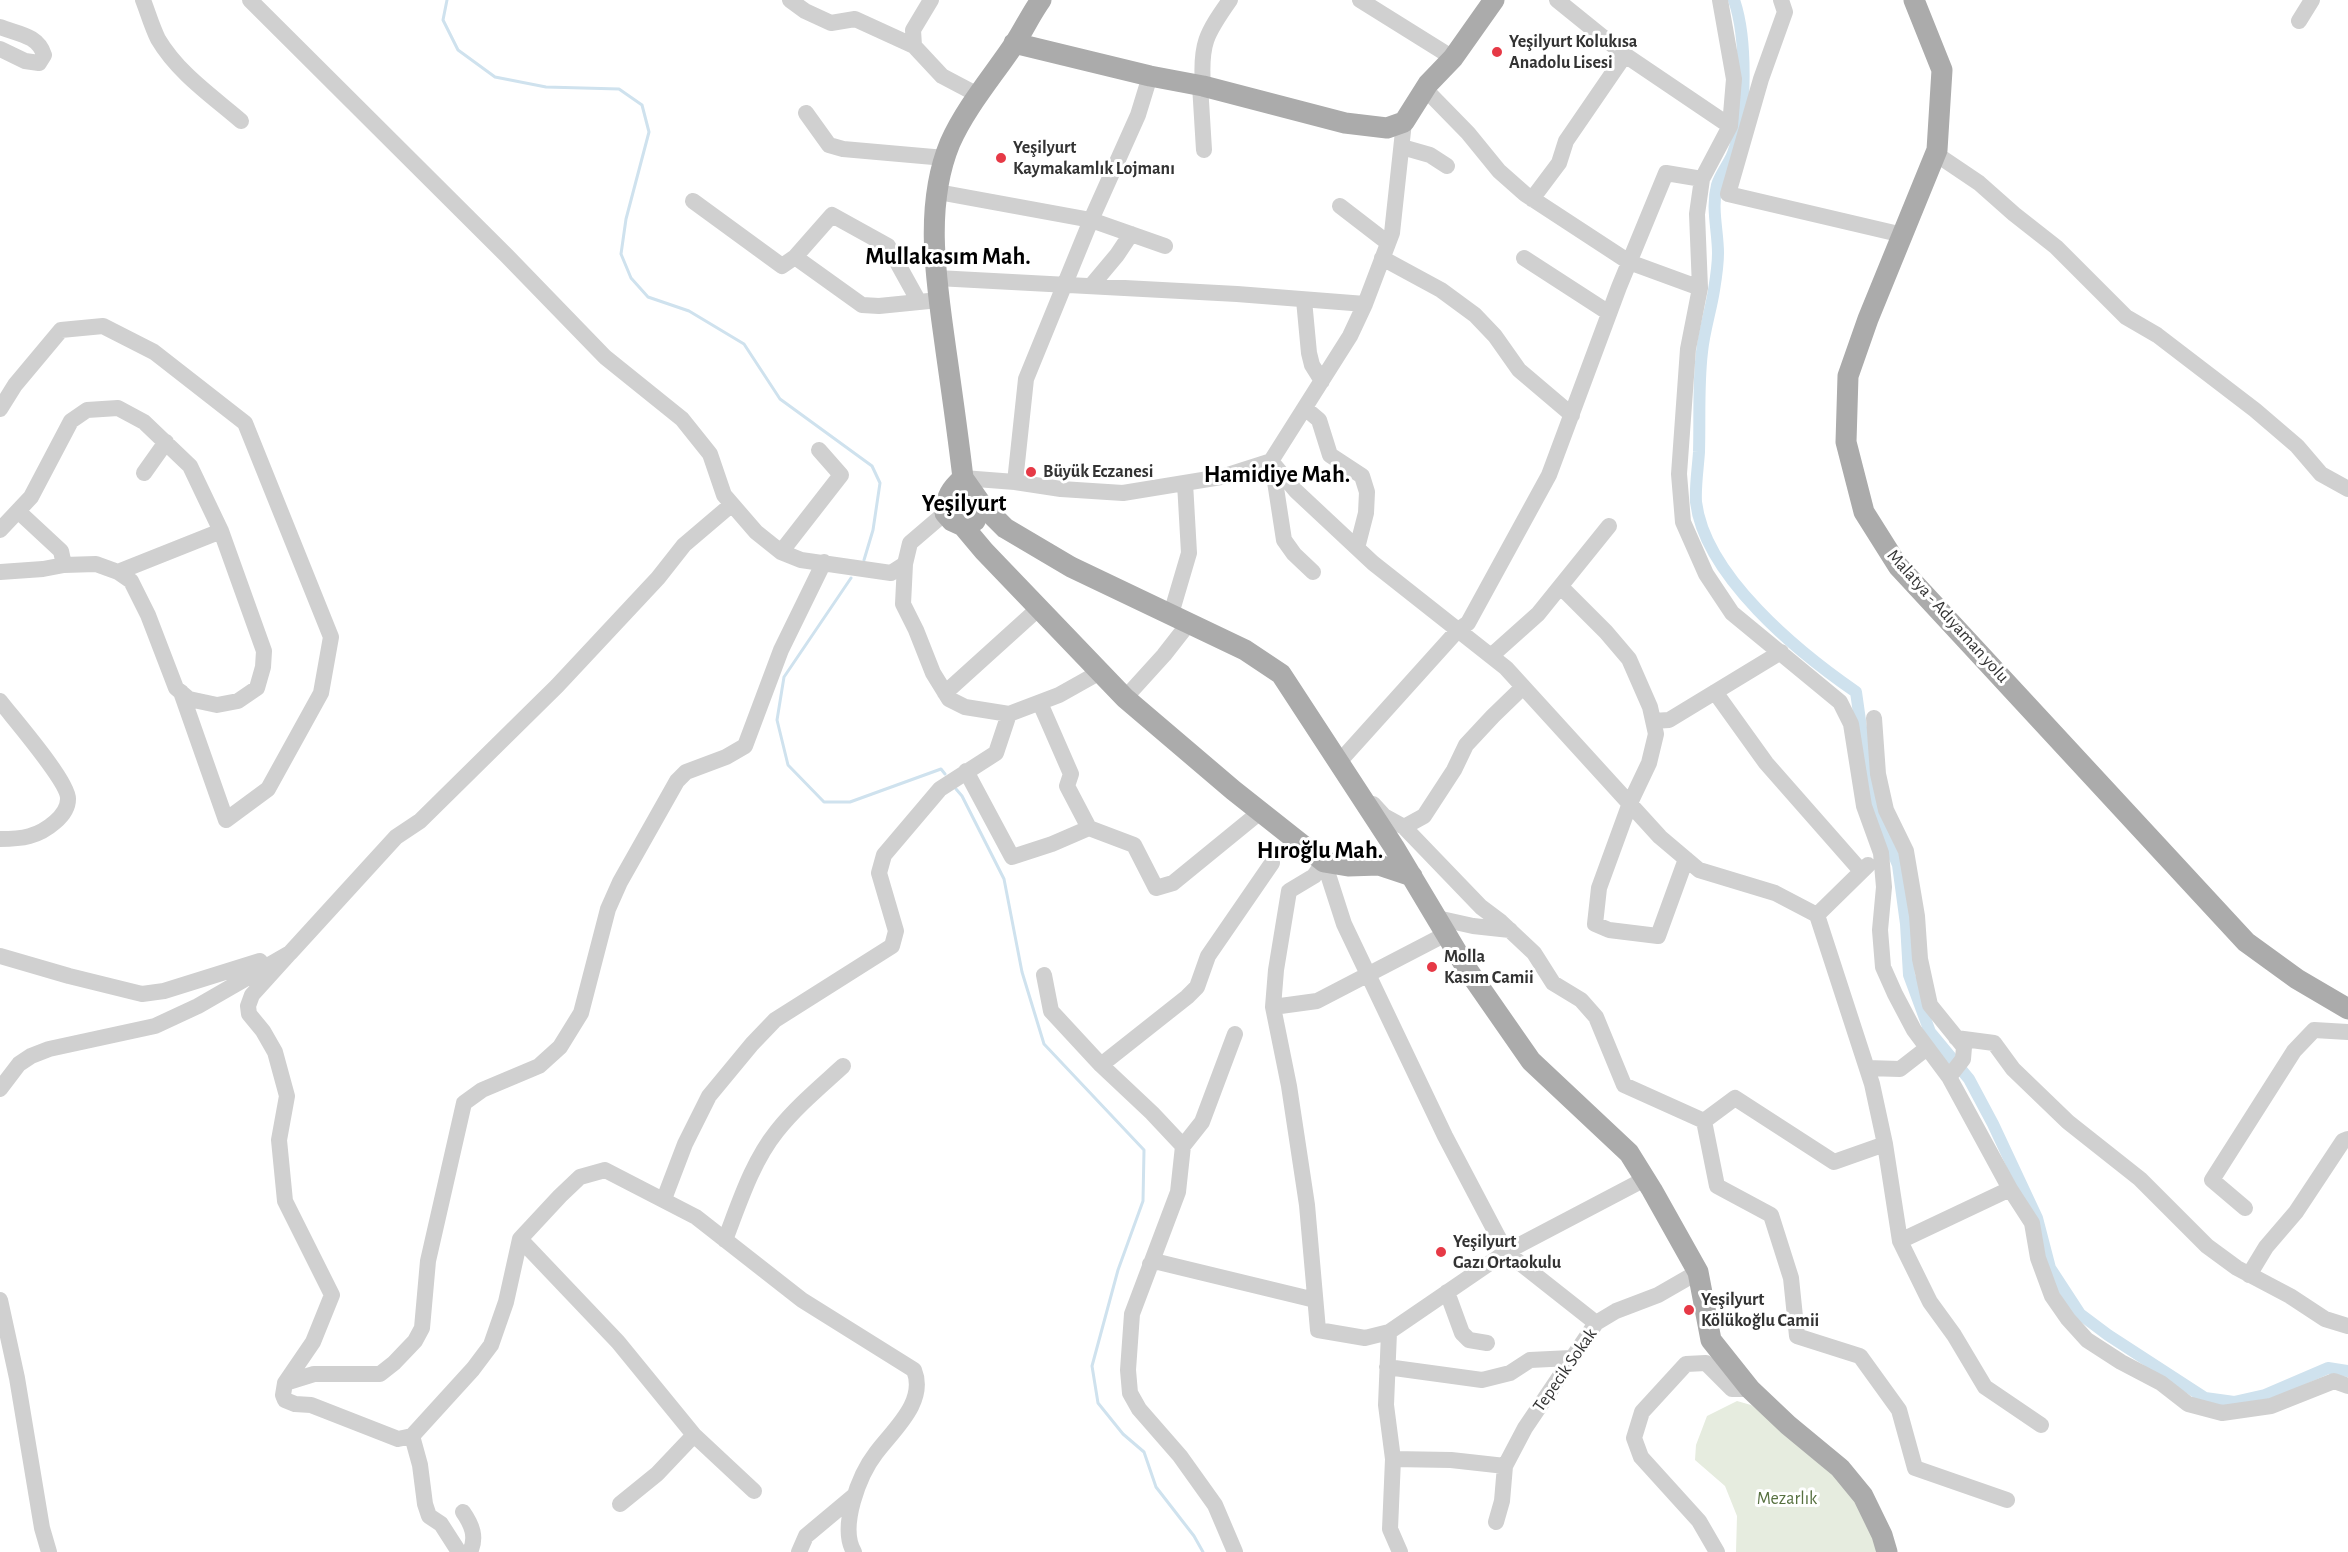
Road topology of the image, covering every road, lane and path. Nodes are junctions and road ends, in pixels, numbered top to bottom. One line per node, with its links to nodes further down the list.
1 (143, 0): 26 (street)
2 (250, 0): 67 (street)
3 (790, 0): 17 (street)
4 (931, 0): 17 (street)
5 (1041, 0): 16 (main road)
6 (1230, 0): 22 (street)
7 (1360, 0): 20 (street)
8 (1494, 0): 20 (main road)
9 (1557, 0): 19 (street)
10 (1720, 0): 28 (street)
11 (1780, 0): 41 (street)
12 (1914, 0): 31 (main road, Malatya - Adıyaman yolu)
13 (2312, 0): 14 (street)
14 (2299, 21)
15 (0, 27): 18 (street)
16 (1014, 43): 21 (main road); 24 (main road)
17 (914, 46): 24 (street)
18 (0, 49)
19 (1625, 56): 28 (street); 36 (street)
20 (1454, 58): 23 (main road)
21 (1150, 76): 22 (main road); 39 (street)
22 (1202, 86): 27 (main road); 30 (street)
23 (1425, 89): 27 (main road); 36 (street)
24 (978, 95): 32 (main road)
25 (806, 113): 32 (street)
26 (241, 121)
27 (1404, 122): 29 (street)
28 (1730, 126): 34 (street)
29 (1402, 147): 33 (street); 43 (street)
30 (1204, 150)
31 (1936, 154): 41 (main road, Malatya - Adıyaman yolu); 66 (street)
32 (945, 158): 35 (main road)
33 (1448, 166)
34 (1702, 179): 46 (street); 50 (street)
35 (938, 192): 39 (street); 47 (main road)
36 (1532, 199): 46 (street)
37 (693, 201): 44 (street)
38 (1340, 206): 43 (street)
39 (1091, 220): 40 (street); 48 (street)
40 (1131, 234): 42 (street); 49 (street)
41 (1903, 235): 124 (main road, Malatya - Adıyaman yolu)
42 (1165, 246)
43 (1385, 251): 53 (street); 58 (street)
44 (795, 257): 52 (street); 52 (street)
45 (1524, 258): 54 (street)
46 (1629, 262): 50 (street); 54 (street)
47 (937, 278): 48 (street); 52 (main road)
48 (1066, 284): 49 (street); 64 (street)
49 (1091, 286): 51 (street)
50 (1700, 288): 87 (street)
51 (1304, 300): 53 (street); 55 (street)
52 (929, 301): 63 (main road)
53 (1365, 304): 55 (street)
54 (1609, 314): 58 (street)
55 (1323, 381): 56 (street)
56 (1306, 408): 61 (street); 75 (street)
57 (0, 409): 91 (street)
58 (1572, 415): 86 (street)
59 (166, 442): 62 (street); 69 (street); 74 (street)
60 (819, 450): 76 (street)
61 (1271, 461): 65 (street); 75 (street); 82 (street)
62 (144, 473)
63 (963, 478): 64 (street); 68 (main road); 70 (main road)
64 (1015, 482): 65 (street)
65 (1185, 483): 85 (street)
66 (2348, 489)
67 (731, 505): 76 (street); 119 (street)
68 (982, 505): 71 (main road); 85 (main road)
69 (19, 512): 73 (street); 79 (street)
70 (945, 513): 71 (main road); 78 (street)
71 (963, 526): 84 (main road)
72 (1609, 526): 83 (street)
73 (0, 530)
74 (221, 531): 81 (street); 91 (street)
75 (1358, 548): 86 (street)
76 (781, 552): 77 (street)
77 (824, 562): 78 (street); 158 (street)
78 (905, 564): 93 (street)
79 (64, 565): 80 (street); 81 (street)
80 (0, 572)
81 (118, 572): 91 (street)
82 (1313, 572)
83 (1561, 587): 88 (street); 99 (street)
84 (1039, 608): 89 (main road); 93 (street)
85 (1180, 619): 94 (street); 100 (main road)
86 (1458, 630): 88 (street); 100 (street)
87 (1781, 652): 92 (street); 108 (street)
88 (1491, 656): 90 (street)
89 (1100, 672): 94 (main road); 96 (street)
90 (1523, 687): 103 (street); 105 (street)
91 (181, 692)
92 (1715, 692): 99 (street); 112 (street)
93 (945, 693): 97 (street)
94 (1125, 698): 104 (main road)
95 (0, 701): 107 (street)
96 (1040, 703): 97 (street); 106 (street)
97 (1009, 714): 101 (street)
98 (1874, 718): 127 (street)
99 (1653, 721): 103 (street)
100 (1340, 761): 102 (main road)
101 (966, 771): 106 (street); 140 (street)
102 (1352, 781): 105 (street); 113 (main road)
103 (1630, 803): 109 (street); 109 (street)
104 (1260, 812): 106 (street); 110 (main road)
105 (1404, 827): 114 (street)
106 (1089, 828)
107 (0, 839)
108 (1881, 853): 112 (street); 128 (street)
109 (1686, 859): 115 (street)
110 (1324, 862): 113 (main road); 122 (street); 123 (street)
111 (1272, 863): 129 (street)
112 (1861, 871): 115 (street)
113 (1412, 876): 116 (main road)
114 (1490, 914): 117 (street); 118 (street)
115 (1817, 915): 131 (street)
116 (1442, 926): 117 (street); 122 (street); 138 (main road)
117 (1473, 926): 118 (street)
118 (1510, 930): 134 (street)
119 (290, 953): 120 (street); 133 (street); 158 (street)
120 (0, 956)
121 (1044, 975): 129 (street)
122 (1369, 976): 123 (street); 145 (street)
123 (1273, 1007): 151 (street)
124 (2348, 1010)
125 (2348, 1032): 141 (street)
126 (1235, 1034): 137 (street)
127 (1956, 1038): 132 (street); 148 (street)
128 (1928, 1048): 131 (street); 132 (street)
129 (1101, 1065): 137 (street)
130 (843, 1066): 143 (street)
131 (1867, 1068): 136 (street)
132 (1955, 1068): 139 (street)
133 (0, 1089)
134 (1704, 1121): 136 (street); 168 (street)
135 (2348, 1139): 148 (street)
136 (1885, 1144): 144 (street)
137 (1183, 1146): 146 (street)
138 (1645, 1179): 145 (street); 147 (main road)
139 (2010, 1189): 144 (street); 159 (street)
140 (664, 1199): 142 (street); 143 (street)
141 (2245, 1208)
142 (520, 1239): 162 (street); 163 (street)
143 (725, 1240): 167 (street)
144 (1900, 1241): 161 (street)
145 (1506, 1252): 149 (street); 152 (street)
146 (1150, 1264): 151 (street); 178 (street)
147 (1698, 1272): 152 (street, Tepecik Sokak); 160 (main road)
148 (2249, 1275): 153 (street)
149 (1447, 1292): 154 (street); 155 (street)
150 (0, 1300): 173 (street)
151 (1315, 1300): 154 (street)
152 (1596, 1323): 156 (street, Tepecik Sokak)
153 (2348, 1326)
154 (1389, 1332): 157 (street)
155 (1487, 1343)
156 (1571, 1358): 157 (street); 165 (street, Tepecik Sokak)
157 (1388, 1367): 164 (street)
158 (285, 1383): 163 (street)
159 (2348, 1386)
160 (1750, 1389): 172 (main road); 180 (street)
161 (2041, 1425)
162 (694, 1435): 166 (street); 169 (street)
163 (412, 1436): 174 (street)
164 (1393, 1460): 165 (street); 179 (street)
165 (1505, 1466): 171 (street, Tepecik Sokak)
166 (754, 1491)
167 (855, 1496): 176 (street); 177 (street)
168 (2007, 1500)
169 (620, 1504)
170 (463, 1512): 175 (street)
171 (1496, 1522)
172 (1888, 1551)
173 (49, 1552)
174 (459, 1552)
175 (470, 1552)
176 (799, 1552)
177 (854, 1552)
178 (1235, 1552)
179 (1400, 1552)
180 (1717, 1552)

